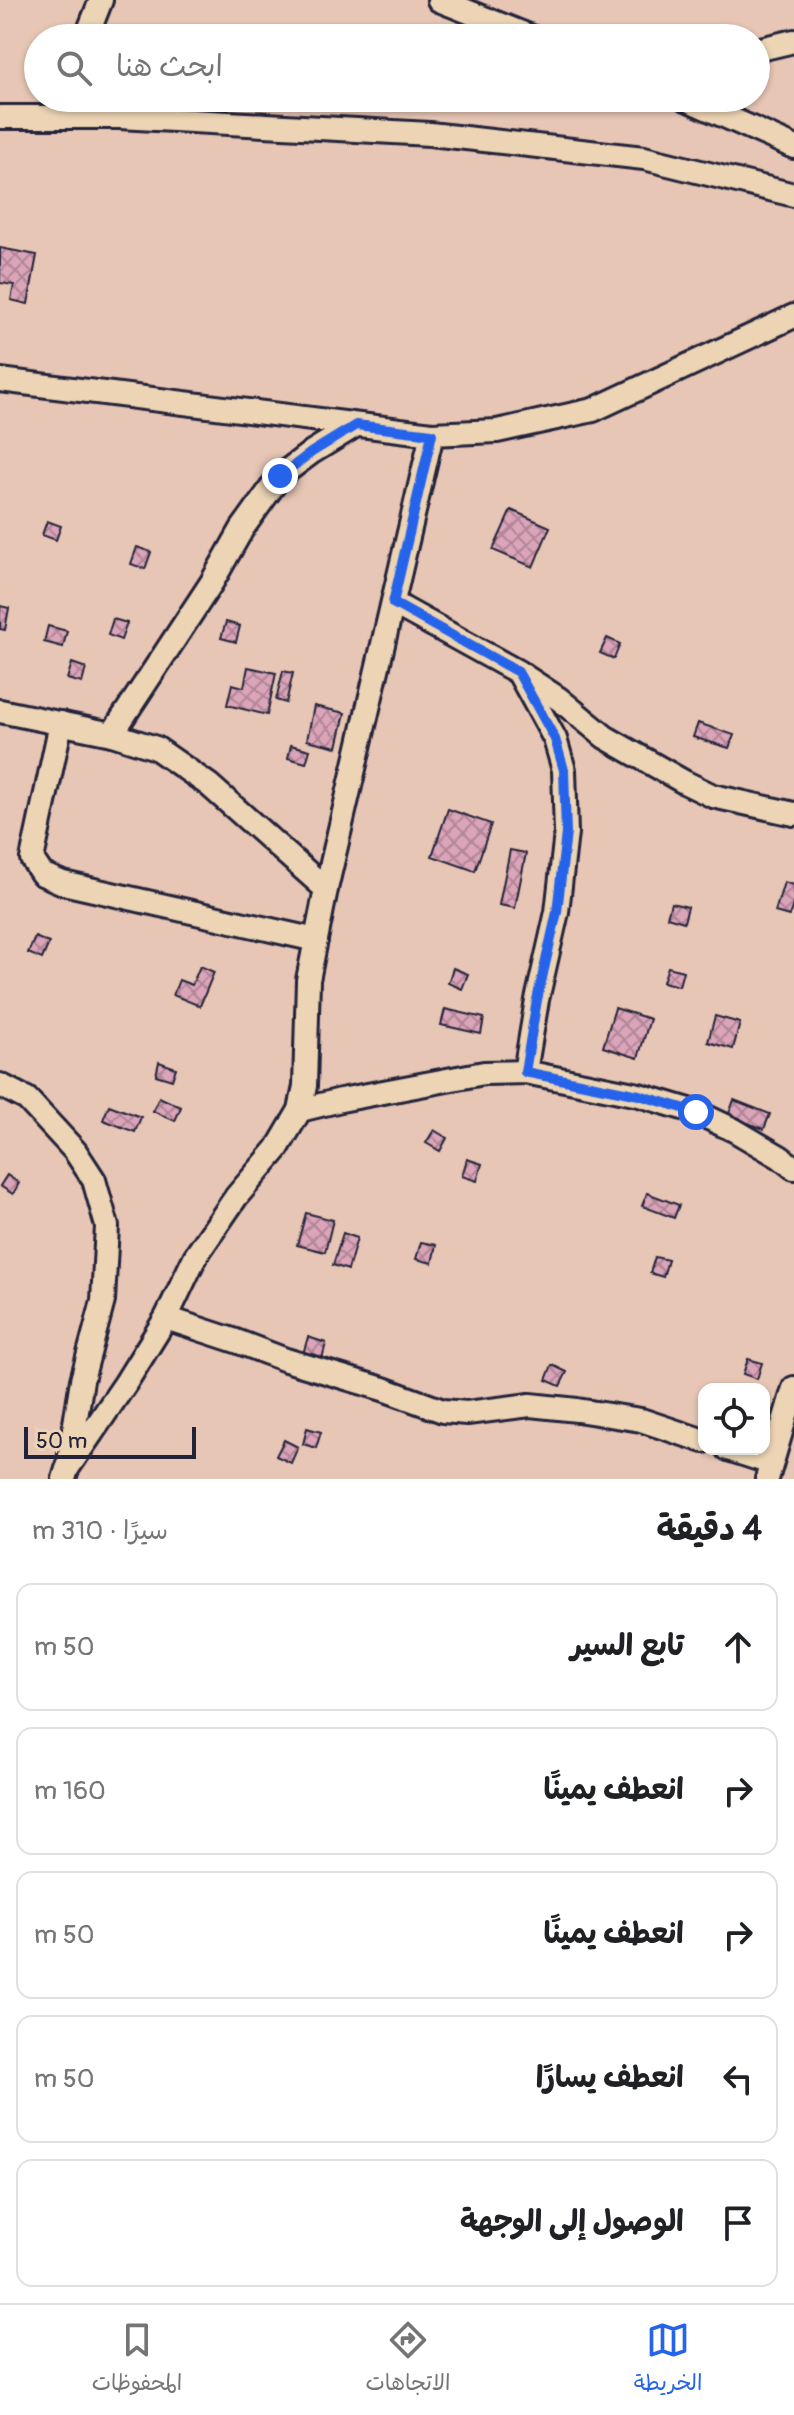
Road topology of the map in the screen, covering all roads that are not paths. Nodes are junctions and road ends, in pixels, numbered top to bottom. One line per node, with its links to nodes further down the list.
1 (101, 0): 3 (street)
2 (439, 0): 4 (street)
3 (92, 24)
4 (499, 24)
5 (794, 41): 6 (street)
6 (770, 47)
7 (715, 112): 9 (street)
8 (10, 117): 10 (street)
9 (794, 147)
10 (794, 195)
11 (794, 316): 14 (street)
12 (0, 380): 13 (street)
13 (356, 425): 14 (street); 19 (street)
14 (432, 434): 15 (street)
15 (393, 603): 16 (street); 21 (street)
16 (518, 672): 20 (street); 23 (street)
17 (0, 711): 18 (street)
18 (61, 723): 19 (street); 22 (street)
19 (112, 734): 21 (street)
20 (794, 814)
21 (326, 889): 22 (street)
22 (316, 940): 25 (street)
23 (525, 1072): 25 (street); 26 (street)
24 (0, 1085): 32 (street)
25 (300, 1110): 27 (street)
26 (794, 1168)
27 (166, 1318): 29 (street); 32 (street)
28 (794, 1388): 31 (street)
29 (698, 1439)
30 (739, 1455): 31 (street)
31 (769, 1471)
32 (66, 1474)

